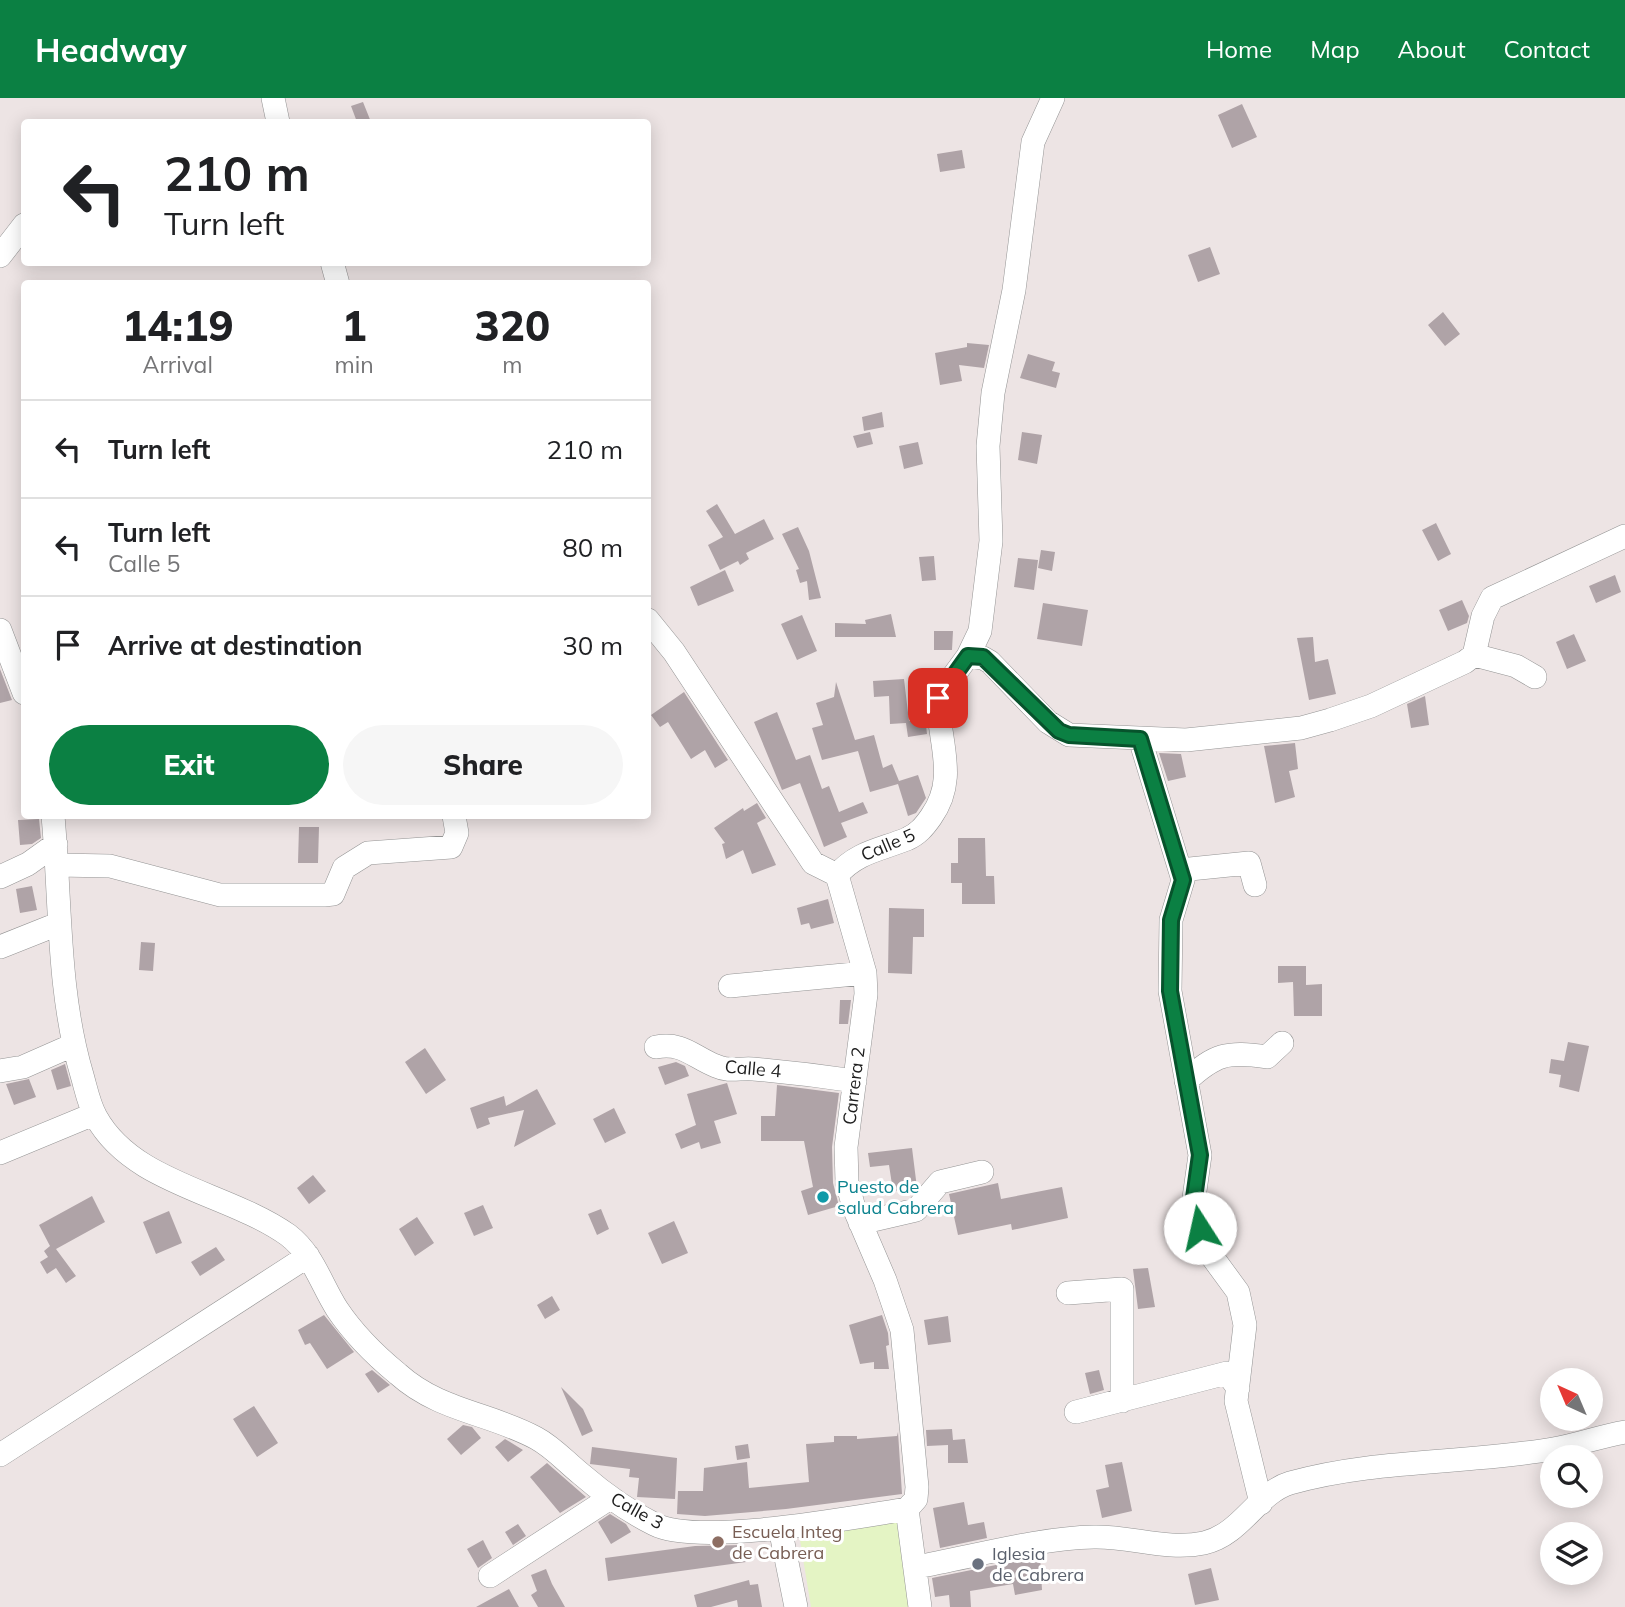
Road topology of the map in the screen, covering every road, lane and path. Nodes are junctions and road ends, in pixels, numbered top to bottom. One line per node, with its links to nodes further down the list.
1 (273, 98): 3 (street)
2 (1053, 98): 10 (street, Calle 5)
3 (277, 119)
4 (21, 229): 5 (street)
5 (0, 256)
6 (1625, 536): 9 (street)
7 (651, 624): 18 (street)
8 (0, 630): 12 (street)
9 (1474, 655): 11 (street); 13 (street)
10 (968, 656): 13 (street); 18 (street, Calle 5)
11 (1535, 677)
12 (21, 685)
13 (1140, 739): 17 (street)
14 (53, 819): 16 (street, Calle 3)
15 (455, 819): 16 (street)
16 (57, 855): 19 (street); 21 (street, Calle 3)
17 (1180, 870): 20 (street); 30 (street)
18 (836, 875): 23 (street, Carrera 2)
19 (0, 877)
20 (1255, 885)
21 (58, 924): 22 (street); 26 (street, Calle 3)
22 (0, 947)
23 (865, 973): 24 (street); 29 (street, Carrera 2)
24 (730, 986)
25 (1282, 1043): 30 (street)
26 (74, 1045): 28 (street); 31 (street, Calle 3)
27 (656, 1047): 29 (street, Calle 4)
28 (0, 1071)
29 (855, 1081): 34 (street, Carrera 2)
30 (1186, 1081): 37 (street)
31 (94, 1114): 32 (street); 35 (street, Calle 3)
32 (0, 1153)
33 (982, 1172): 34 (street)
34 (860, 1223): 44 (street, Carrera 2)
35 (308, 1256): 41 (street); 42 (street, Calle 3)
36 (1068, 1293): 38 (street)
37 (1238, 1388): 38 (street); 43 (street)
38 (1122, 1401): 39 (street)
39 (1076, 1412)
40 (1625, 1432): 43 (street)
41 (0, 1455)
42 (610, 1498): 45 (street, Calle 3); 47 (street)
43 (1261, 1503): 46 (street)
44 (907, 1509): 45 (street, Calle 3); 46 (street, Carrera 2)
45 (779, 1528): 48 (street)
46 (916, 1567): 49 (street, Carrera 2)
47 (490, 1576)
48 (796, 1607)
49 (920, 1607)

